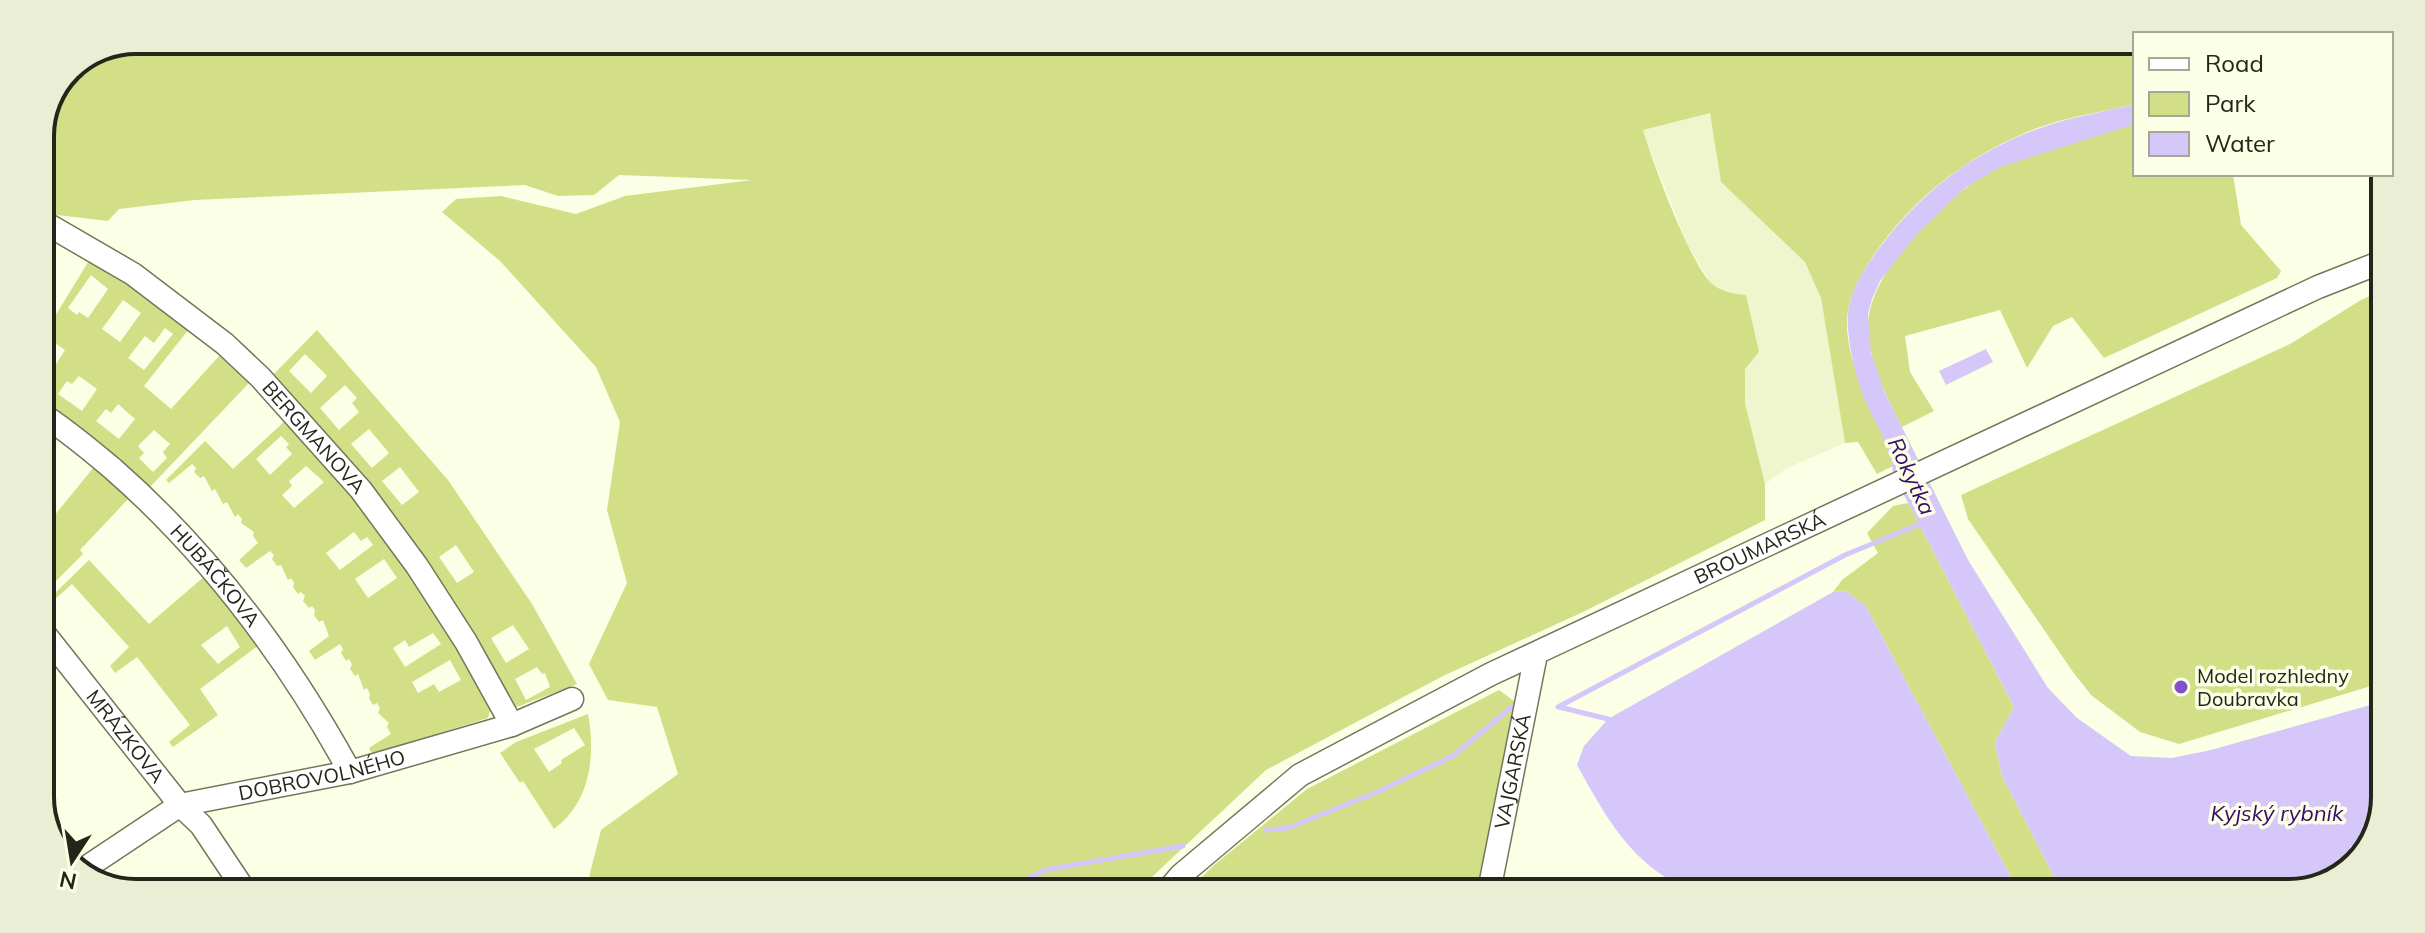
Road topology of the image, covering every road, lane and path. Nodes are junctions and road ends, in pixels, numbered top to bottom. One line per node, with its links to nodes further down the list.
1 (54, 228): 7 (street, BERGMANOVA)
2 (2371, 266): 5 (street, BROUMARSKÁ)
3 (54, 422): 8 (street, HUBÁČKOVA)
4 (54, 646): 9 (street, MRÁZKOVA)
5 (1536, 654): 12 (street, BROUMARSKÁ); 13 (street, VAJGARSKÁ)
6 (572, 699): 7 (street, DOBROVOLNÉHO)
7 (512, 725): 8 (street, DOBROVOLNÉHO)
8 (350, 772): 9 (street, DOBROVOLNÉHO)
9 (180, 805): 10 (street, DOBROVOLNÉHO); 11 (street, MRÁZKOVA)
10 (90, 865)
11 (237, 879)
12 (1178, 879)
13 (1491, 879)

